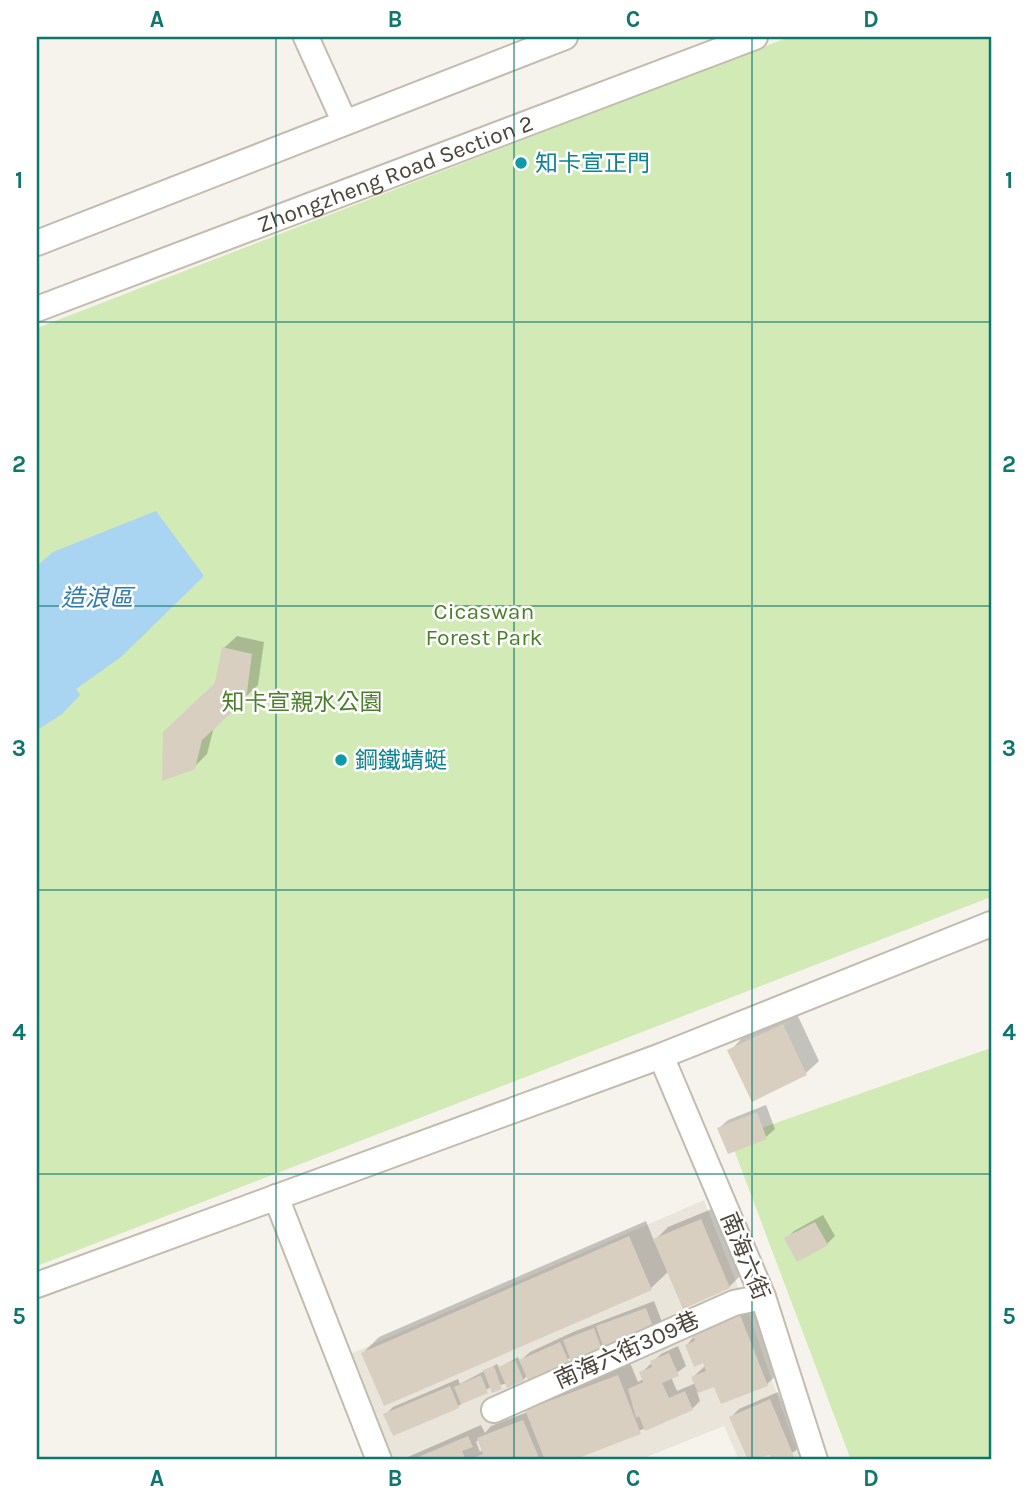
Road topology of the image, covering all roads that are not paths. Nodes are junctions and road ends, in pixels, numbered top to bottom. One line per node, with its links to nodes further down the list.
1 (306, 37): 4 (street)
2 (565, 37): 4 (street)
3 (755, 37): 6 (street, Zhongzheng Road Section 2)
4 (344, 121): 5 (street)
5 (37, 243)
6 (37, 309)
7 (991, 924): 8 (street)
8 (661, 1056): 9 (street); 11 (street, 南海六街)
9 (276, 1197): 10 (street); 13 (street)
10 (37, 1285)
11 (763, 1297): 12 (street, 南海六街309巷); 14 (street, 南海六街)
12 (494, 1410)
13 (379, 1460)
14 (815, 1460)

